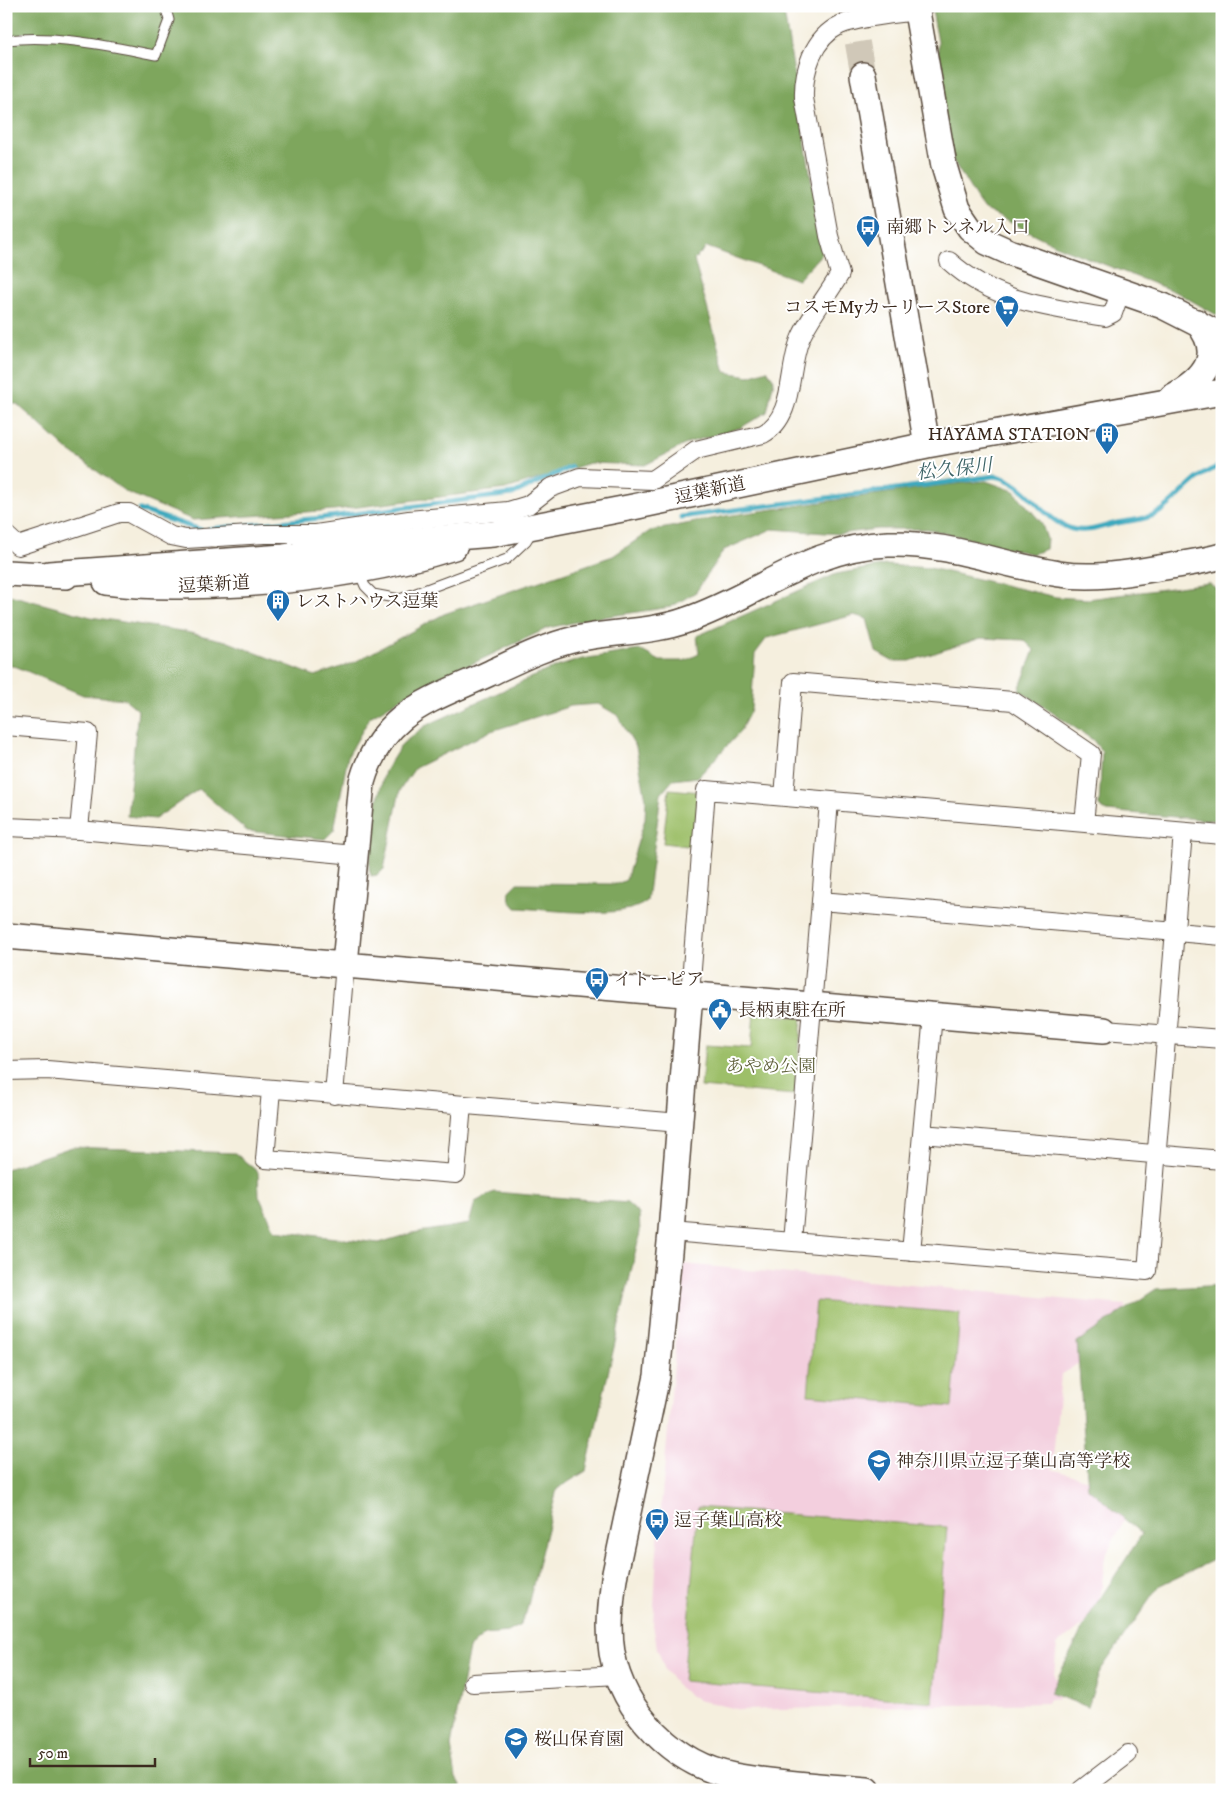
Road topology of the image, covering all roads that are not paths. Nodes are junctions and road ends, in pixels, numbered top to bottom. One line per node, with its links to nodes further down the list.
1 (165, 6): 3 (lane)
2 (917, 9): 6 (street); 14 (street)
3 (6, 40)
4 (863, 75): 11 (street)
5 (949, 261): 6 (street)
6 (1121, 290): 7 (street)
7 (1197, 322): 8 (street); 10 (street)
8 (1222, 336)
9 (1222, 392): 10 (street, 逗葉新道)
10 (1164, 402): 11 (street, 逗葉新道)
11 (927, 445): 12 (street, 逗葉新道)
12 (535, 526): 13 (street, 逗葉新道); 16 (lane)
13 (493, 534): 16 (street, 逗葉新道); 18 (street, 逗葉新道)
14 (6, 535)
15 (1222, 556): 27 (street)
16 (358, 571): 18 (street, 逗葉新道)
17 (6, 573): 18 (street, 逗葉新道)
18 (49, 574)
19 (6, 726): 24 (street)
20 (784, 797): 21 (street); 22 (street); 33 (street)
21 (830, 801): 22 (street); 28 (street)
22 (1084, 823): 25 (street)
23 (6, 827): 24 (street)
24 (80, 830): 27 (street)
25 (1183, 832): 26 (street); 29 (street)
26 (1222, 835)
27 (355, 854): 32 (street)
28 (821, 901): 29 (street); 34 (street)
29 (1175, 932): 31 (street); 37 (street)
30 (6, 936): 32 (street)
31 (1222, 936)
32 (345, 964): 33 (street); 41 (street)
33 (690, 994): 34 (street); 43 (street)
34 (812, 1006): 35 (street); 48 (street)
35 (933, 1015): 36 (street); 44 (street)
36 (1104, 1030): 37 (street)
37 (1166, 1036): 38 (street); 45 (street)
38 (1222, 1039)
39 (6, 1070): 40 (street)
40 (271, 1090): 41 (street); 42 (street)
41 (334, 1095): 42 (street)
42 (462, 1106): 43 (street)
43 (680, 1123): 47 (street)
44 (922, 1134): 45 (street); 49 (street)
45 (1157, 1154): 46 (street); 49 (street)
46 (1222, 1160)
47 (671, 1232): 48 (street); 50 (street)
48 (792, 1242): 49 (street)
49 (911, 1252)
50 (618, 1675): 51 (street); 53 (street)
51 (473, 1683)
52 (1128, 1754): 54 (street)
53 (867, 1790)
54 (1081, 1790)

